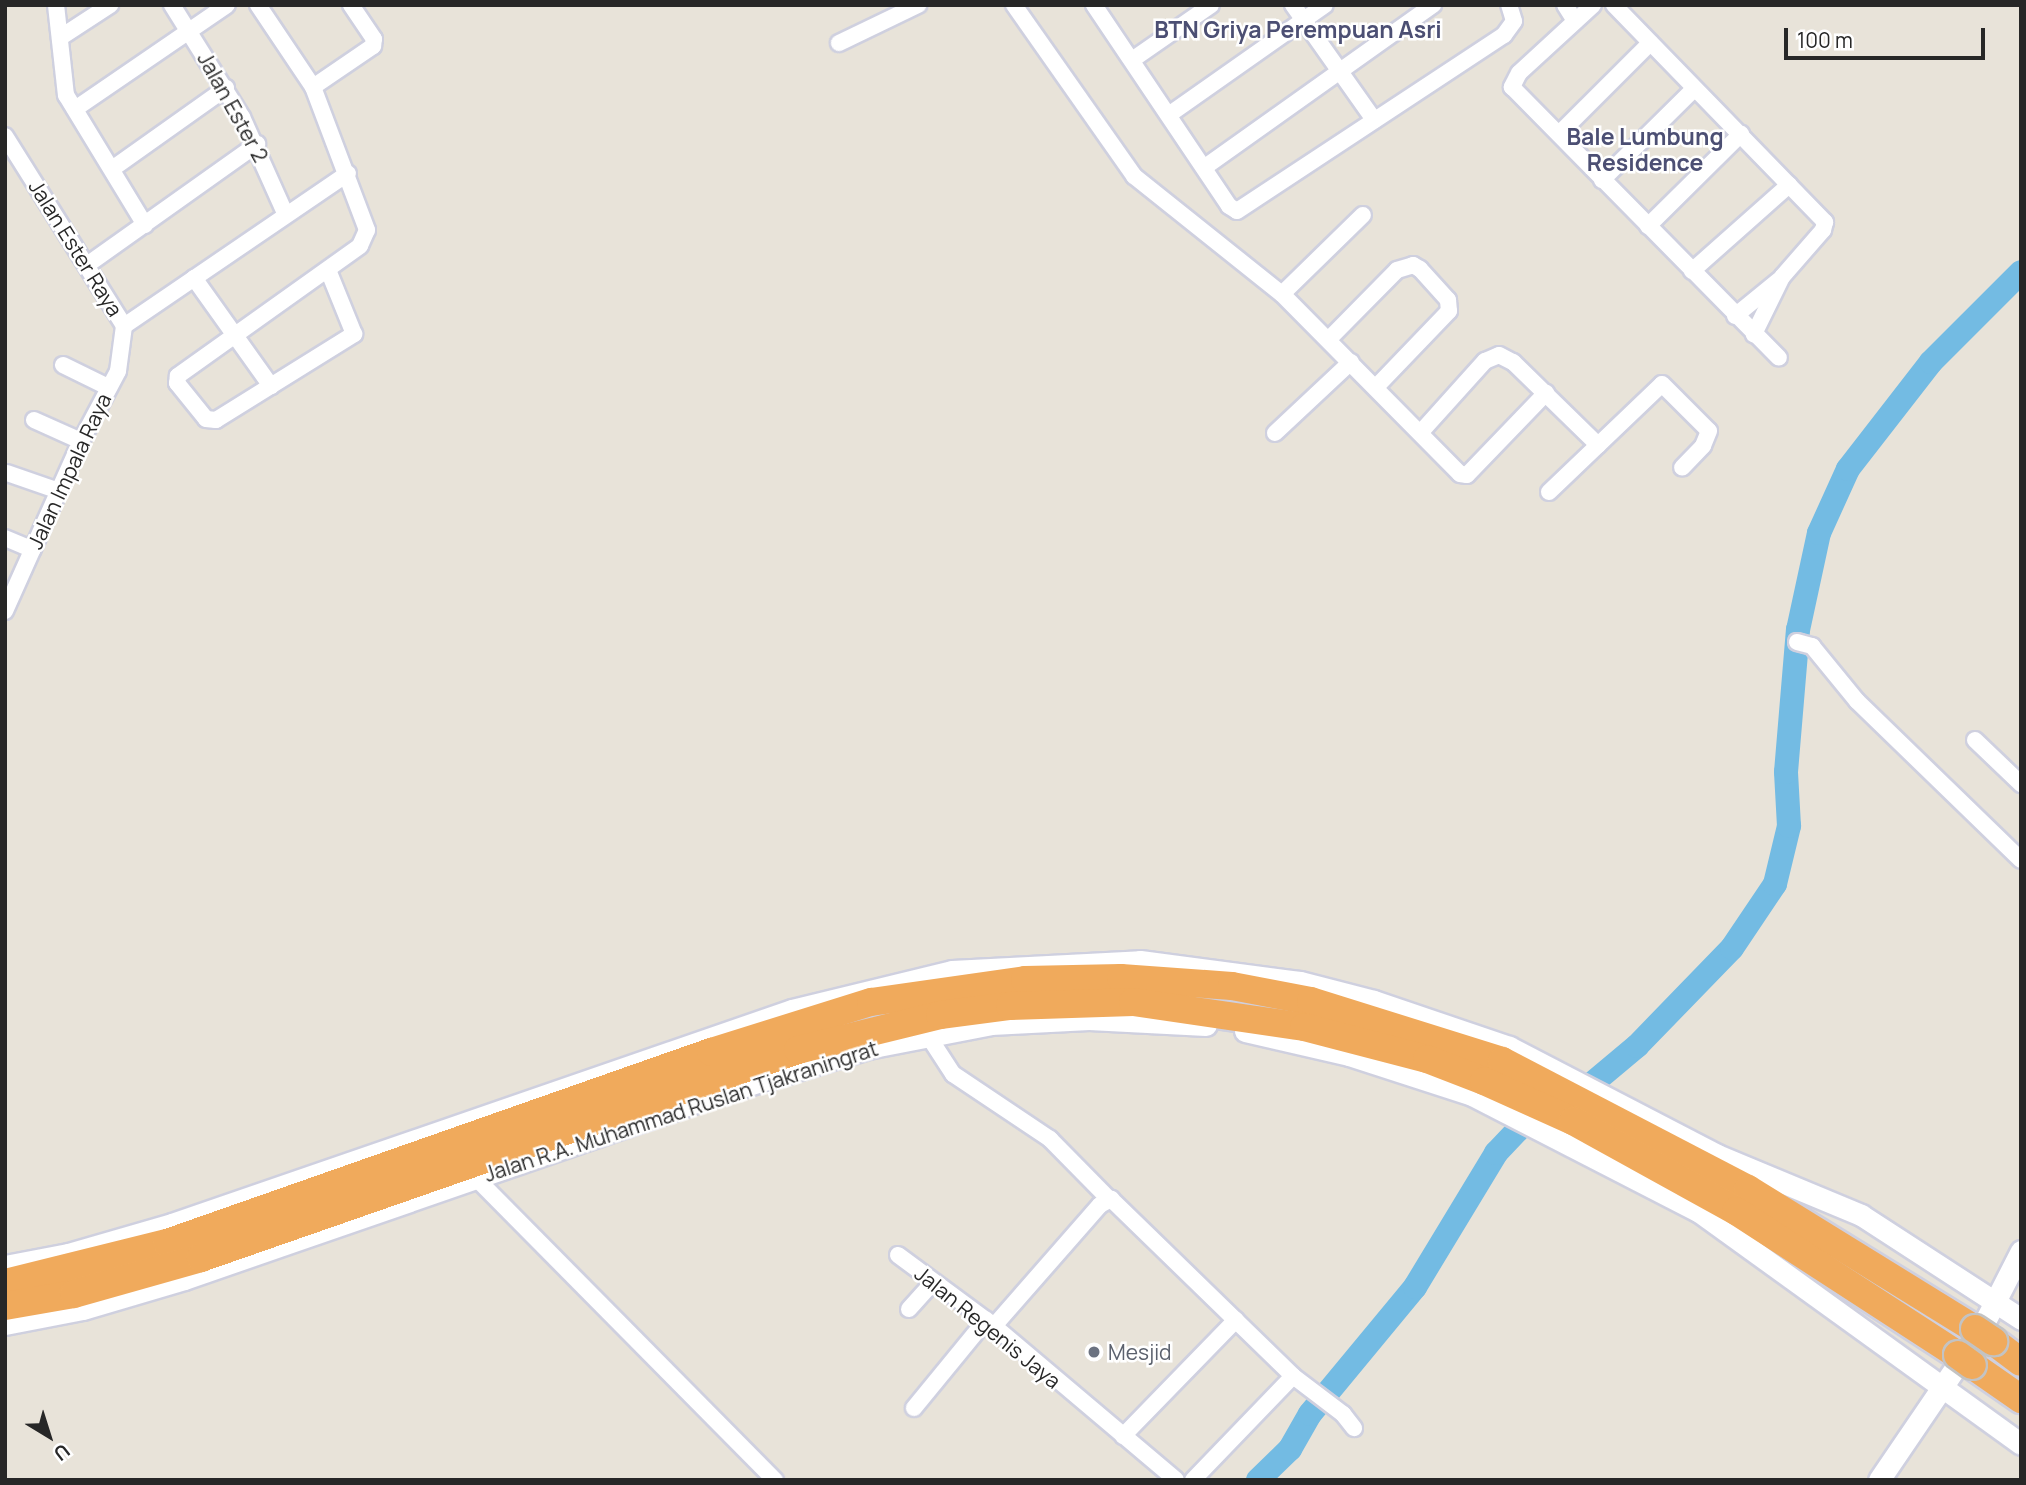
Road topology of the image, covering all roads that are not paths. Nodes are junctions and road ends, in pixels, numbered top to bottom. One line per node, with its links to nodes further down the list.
1 (56, 5): 21 (street)
2 (110, 5): 21 (street)
3 (173, 5): 20 (street, Jalan Ester 2)
4 (227, 5): 20 (street)
5 (258, 5): 26 (street)
6 (351, 5): 26 (street)
7 (918, 5): 22 (street)
8 (1014, 5): 50 (street)
9 (1211, 5): 24 (street)
10 (1293, 5): 18 (street)
11 (1325, 5): 18 (street)
12 (1433, 5): 25 (street)
13 (1509, 5): 31 (street)
14 (1565, 5): 19 (street)
15 (1592, 5): 19 (street)
16 (1614, 5): 23 (street)
17 (1095, 6): 24 (street)
18 (1304, 21): 25 (street); 30 (street)
19 (1575, 21): 32 (street)
20 (191, 31): 27 (street, Jalan Ester 2); 29 (street)
21 (61, 37): 29 (street)
22 (839, 43)
23 (1650, 43): 28 (street); 32 (street)
24 (1132, 60): 30 (street)
25 (1340, 72): 31 (street); 36 (street)
26 (313, 87): 38 (street)
27 (226, 88): 35 (street, Jalan Ester 2); 37 (street)
28 (1694, 89): 33 (street); 39 (street)
29 (75, 109): 37 (street)
30 (1170, 114): 36 (street)
31 (1374, 120): 36 (street)
32 (1559, 134): 39 (street)
33 (1741, 134): 40 (street); 44 (street)
34 (5, 135): 45 (street, Jalan Ester Raya)
35 (257, 144): 41 (street, Jalan Ester 2); 43 (street)
36 (1205, 167)
37 (112, 169): 43 (street)
38 (348, 173): 41 (street); 46 (street)
39 (1602, 180): 44 (street)
40 (1789, 185): 47 (street); 48 (street)
41 (285, 213): 49 (street)
42 (1363, 215): 50 (street)
43 (145, 225): 45 (street)
44 (1648, 226): 47 (street)
45 (87, 265): 52 (street, Jalan Ester Raya)
46 (328, 270): 54 (street); 59 (street)
47 (1692, 271): 51 (street)
48 (1782, 277): 51 (street); 53 (street)
49 (194, 278): 52 (street); 54 (street)
50 (1282, 294): 55 (street)
51 (1735, 316): 53 (street)
52 (124, 326): 60 (street, Jalan Impala Raya)
53 (1754, 334): 56 (street)
54 (233, 336): 59 (street); 59 (street)
55 (1330, 338): 57 (street); 61 (street)
56 (1779, 358)
57 (1351, 362): 61 (street); 65 (street)
58 (63, 365): 60 (street)
59 (271, 386)
60 (108, 387): 66 (street, Jalan Impala Raya)
61 (1376, 387): 64 (street)
62 (1546, 393): 64 (street); 64 (street); 67 (street)
63 (34, 421): 66 (street)
64 (1421, 432)
65 (1275, 433)
66 (81, 441): 70 (street, Jalan Impala Raya)
67 (1598, 445): 68 (street); 71 (street)
68 (1682, 468)
69 (7, 473): 70 (street)
70 (60, 491): 73 (street, Jalan Impala Raya)
71 (1549, 492)
72 (5, 538): 73 (street)
73 (33, 550): 74 (street, Jalan Impala Raya)
74 (6, 606)
75 (1797, 642): 78 (street)
76 (1975, 740): 77 (street)
77 (2021, 784)
78 (2021, 860)
79 (927, 1034): 81 (street, Jalan R.A. Muhammad Ruslan Tjakraningrat); 82 (street, Jalan R.A. Muhammad Ruslan Tjakraningrat); 83 (street)
80 (1506, 1054): 81 (highway, Jalan R.A. Muhammad Ruslan Tjakraningrat); 86 (street, Jalan R.A. Muhammad Ruslan Tjakraningrat); 88 (highway, Jalan R.A. Muhammad Ruslan Tjakraningrat)
81 (1570, 1105): 89 (street, Jalan R.A. Muhammad Ruslan Tjakraningrat); 90 (highway, Jalan R.A. Muhammad Ruslan Tjakraningrat); 96 (highway, Jalan R.A. Muhammad Ruslan Tjakraningrat); 98 (street, Jalan R.A. Muhammad Ruslan Tjakraningrat); 99 (highway, Jalan R.A. Muhammad Ruslan Tjakraningrat)
82 (476, 1178): 95 (street, Jalan R.A. Muhammad Ruslan Tjakraningrat); 104 (street)
83 (1108, 1198): 93 (street); 94 (street)
84 (2021, 1251): 89 (street)
85 (898, 1255): 87 (street, Jalan Regenis Jaya)
86 (5, 1266)
87 (933, 1282): 91 (street); 94 (street, Jalan Regenis Jaya)
88 (5, 1283)
89 (1997, 1301): 92 (street, Jalan R.A. Muhammad Ruslan Tjakraningrat); 98 (street)
90 (5, 1307)
91 (909, 1309)
92 (2021, 1320)
93 (1236, 1321): 97 (street); 102 (street)
94 (990, 1323): 100 (street); 102 (street, Jalan Regenis Jaya)
95 (5, 1324)
96 (2021, 1362)
97 (1293, 1376): 101 (street); 106 (street)
98 (1943, 1385): 103 (street, Jalan R.A. Muhammad Ruslan Tjakraningrat); 107 (street)
99 (2021, 1399)
100 (914, 1408)
101 (1354, 1428)
102 (1122, 1436): 105 (street, Jalan Regenis Jaya)
103 (2021, 1444)
104 (775, 1480)
105 (1176, 1480)
106 (1193, 1480)
107 (1880, 1480)

